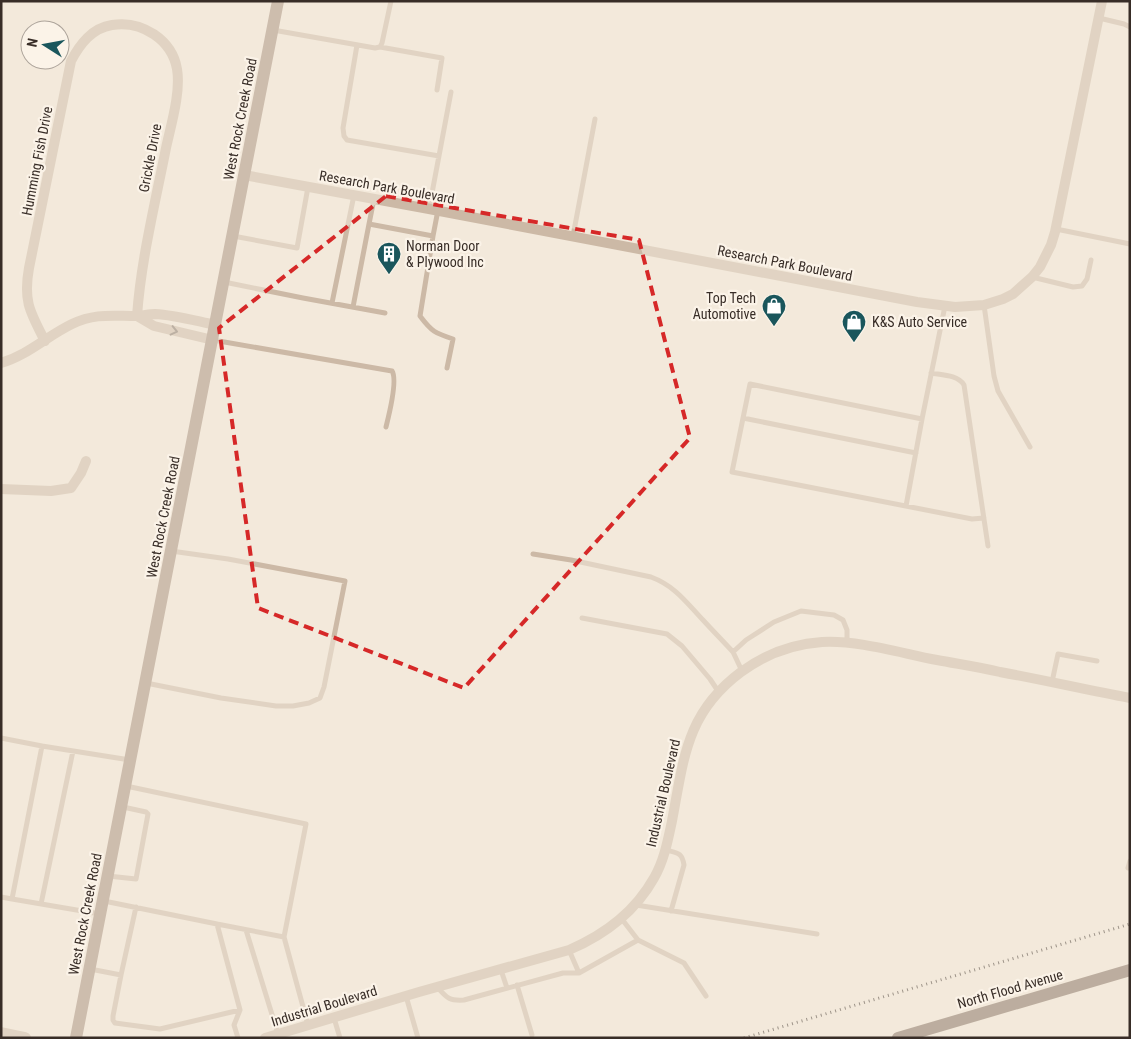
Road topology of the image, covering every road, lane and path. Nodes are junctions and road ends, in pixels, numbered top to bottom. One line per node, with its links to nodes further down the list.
1 (278, 1): 7 (main road, West Rock Creek Road)
2 (391, 1): 9 (lane)
3 (1102, 1): 4 (street, Research Park Boulevard)
4 (1098, 18): 6 (lane); 20 (street, Research Park Boulevard)
5 (134, 26): 33 (street, Grickle Drive); 36 (street, Humming Fish Drive)
6 (1130, 27)
7 (273, 30): 8 (lane); 14 (main road, West Rock Creek Road)
8 (357, 45): 9 (lane); 13 (lane)
9 (380, 47): 10 (lane)
10 (436, 90)
11 (451, 92): 13 (lane)
12 (595, 119): 23 (lane)
13 (439, 156): 18 (lane)
14 (244, 175): 15 (street, Research Park Boulevard); 21 (main road, West Rock Creek Road)
15 (308, 186): 16 (street, Research Park Boulevard); 21 (lane)
16 (354, 195): 17 (street, Research Park Boulevard); 28 (lane)
17 (374, 199): 18 (street, Research Park Boulevard); 19 (lane)
18 (434, 210): 22 (lane); 23 (street, Research Park Boulevard)
19 (370, 224): 22 (lane); 31 (lane)
20 (1056, 229): 24 (lane); 26 (street, Research Park Boulevard)
21 (233, 236): 27 (main road, West Rock Creek Road)
22 (433, 236): 38 (lane)
23 (573, 236): 30 (street, Research Park Boulevard)
24 (1130, 244)
25 (1091, 260): 26 (lane)
26 (1032, 277): 29 (street, Research Park Boulevard)
27 (224, 282): 28 (lane); 34 (main road, West Rock Creek Road)
28 (332, 303): 31 (lane)
29 (984, 305): 30 (street, Research Park Boulevard); 43 (lane)
30 (945, 306): 39 (lane)
31 (353, 307): 32 (lane)
32 (385, 312)
33 (137, 316): 34 (street); 35 (street, one-way to 35); 36 (street)
34 (216, 325): 35 (main road, West Rock Creek Road)
35 (213, 340): 42 (lane); 50 (main road, West Rock Creek Road)
36 (45, 341): 37 (street)
37 (1, 363)
38 (447, 368)
39 (931, 373): 41 (lane); 48 (lane)
40 (743, 418): 41 (lane); 44 (lane); 47 (lane)
41 (922, 419): 44 (lane)
42 (386, 427)
43 (1030, 447)
44 (916, 453): 47 (lane)
45 (86, 460): 46 (street)
46 (1, 488)
47 (906, 506): 48 (lane)
48 (984, 518): 49 (lane)
49 (988, 546)
50 (171, 550): 57 (main road, West Rock Creek Road); 57 (lane)
51 (533, 554): 54 (lane)
52 (582, 618): 59 (lane)
53 (847, 644): 54 (lane); 56 (street, Industrial Boulevard); 58 (street, Industrial Boulevard)
54 (733, 652): 56 (lane)
55 (1097, 661): 58 (lane)
56 (742, 671): 59 (street, Industrial Boulevard)
57 (146, 683): 64 (main road, West Rock Creek Road)
58 (1052, 683): 60 (street, Industrial Boulevard)
59 (718, 692): 67 (street, Industrial Boulevard)
60 (1130, 698)
61 (1, 738): 62 (lane)
62 (42, 746): 63 (lane); 72 (lane)
63 (73, 751): 64 (lane); 74 (lane)
64 (130, 760): 65 (main road, West Rock Creek Road)
65 (125, 786): 66 (main road, West Rock Creek Road); 83 (lane)
66 (122, 807): 70 (main road, West Rock Creek Road); 70 (lane)
67 (665, 849): 75 (street, Industrial Boulevard); 77 (lane)
68 (1130, 861): 69 (lane)
69 (1128, 868)
70 (108, 876): 73 (main road, West Rock Creek Road)
71 (1, 897): 72 (lane)
72 (12, 899): 74 (lane)
73 (103, 900): 76 (lane); 78 (main road, West Rock Creek Road)
74 (41, 904): 78 (lane)
75 (635, 905): 77 (lane); 79 (street, Industrial Boulevard)
76 (136, 907): 80 (lane); 90 (lane)
77 (671, 911): 82 (lane)
78 (100, 914): 86 (main road, West Rock Creek Road)
79 (621, 918): 84 (lane); 85 (street, Industrial Boulevard)
80 (217, 924): 81 (lane); 96 (lane)
81 (246, 930): 83 (lane); 100 (lane)
82 (817, 934)
83 (284, 937): 98 (lane)
84 (638, 940): 89 (lane); 95 (lane)
85 (569, 950): 87 (street, Industrial Boulevard); 89 (lane)
86 (89, 969): 90 (lane); 103 (main road, West Rock Creek Road)
87 (501, 969): 92 (street, Industrial Boulevard); 93 (lane)
88 (1130, 970): 108 (main road, North Flood Avenue)
89 (579, 972): 91 (lane)
90 (121, 975): 96 (lane)
91 (517, 986): 93 (lane); 101 (lane)
92 (437, 987): 93 (lane); 94 (street, Industrial Boulevard)
93 (507, 988)
94 (406, 996): 97 (street, Industrial Boulevard); 107 (lane)
95 (706, 996)
96 (240, 1010): 104 (lane)
97 (334, 1017): 98 (street, Industrial Boulevard); 106 (lane)
98 (308, 1025): 100 (street, Industrial Boulevard)
99 (1, 1033): 102 (street)
100 (278, 1034): 105 (street, Industrial Boulevard)
101 (532, 1036)
102 (25, 1038)
103 (76, 1038)
104 (238, 1038)
105 (265, 1038)
106 (340, 1038)
107 (418, 1038)
108 (898, 1038)

